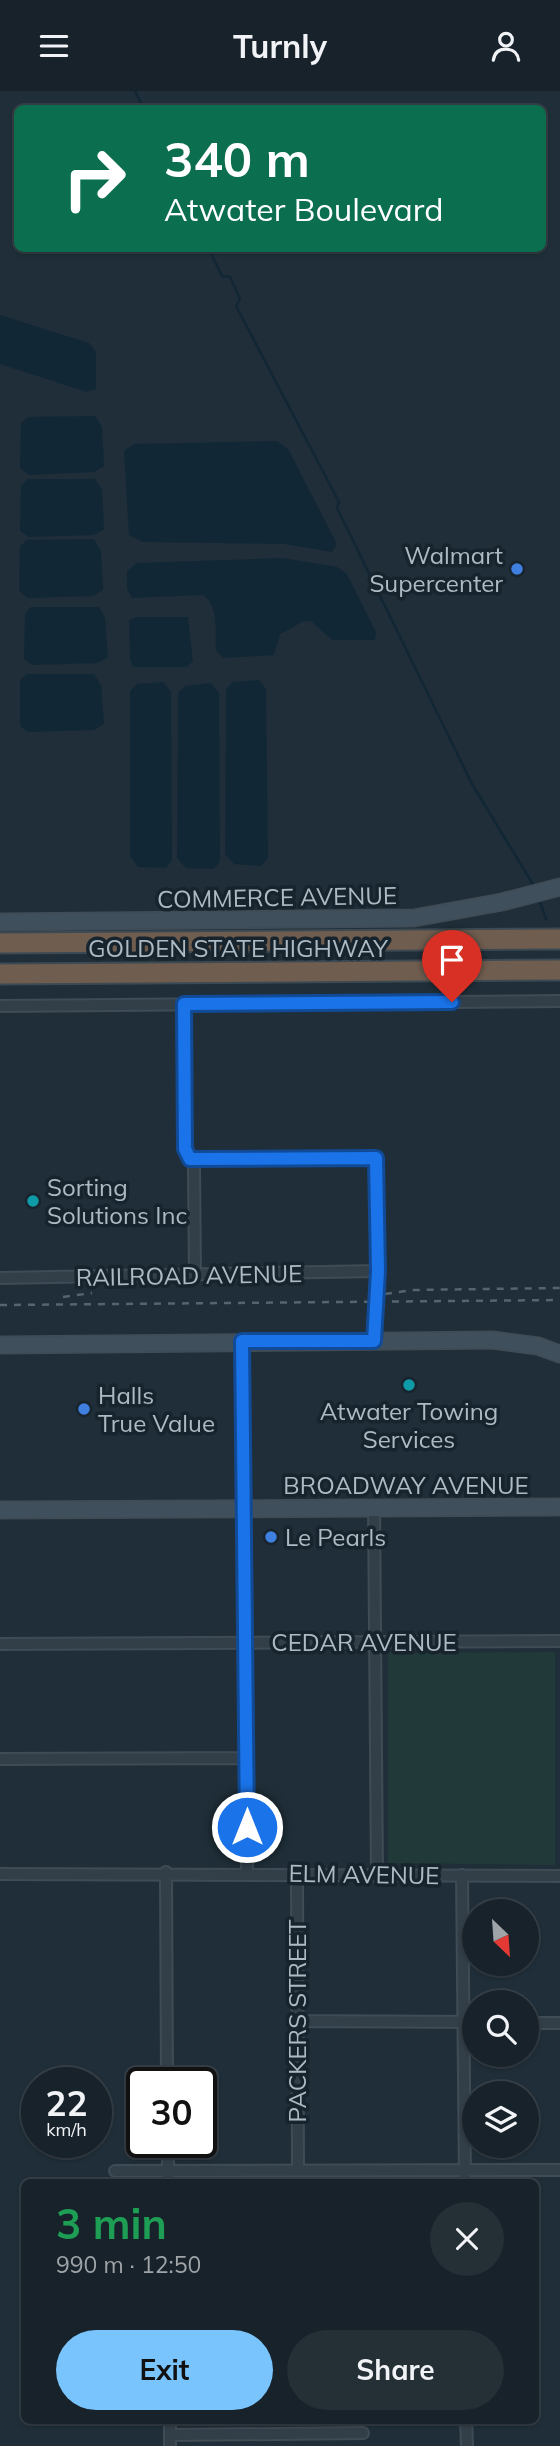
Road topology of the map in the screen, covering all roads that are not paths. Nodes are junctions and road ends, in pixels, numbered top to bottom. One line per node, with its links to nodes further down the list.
1 (557, 885): 2 (street, COMMERCE AVENUE)
2 (0, 922)
3 (560, 939): 4 (highway, GOLDEN STATE HIGHWAY)
4 (0, 943)
5 (560, 970): 6 (highway, GOLDEN STATE HIGHWAY)
6 (0, 974)
7 (560, 1001): 8 (street)
8 (184, 1004): 9 (street); 10 (street)
9 (0, 1006)
10 (190, 1159): 11 (street); 12 (street)
11 (378, 1271): 12 (street, RAILROAD AVENUE); 15 (street)
12 (195, 1277): 13 (street, RAILROAD AVENUE)
13 (0, 1278)
14 (242, 1341): 15 (street); 16 (street); 20 (street)
15 (374, 1341): 17 (street)
16 (0, 1345)
17 (560, 1354)
18 (560, 1507): 19 (street, BROADWAY AVENUE)
19 (374, 1508): 20 (street, BROADWAY AVENUE); 23 (street)
20 (245, 1509): 21 (street, BROADWAY AVENUE); 24 (street)
21 (0, 1510)
22 (560, 1641): 23 (street, CEDAR AVENUE)
23 (376, 1642): 24 (street, CEDAR AVENUE); 32 (street)
24 (246, 1643): 25 (street, CEDAR AVENUE); 26 (street)
25 (0, 1644)
26 (247, 1758): 27 (street); 29 (street)
27 (0, 1759)
28 (166, 1872): 29 (street, ELM AVENUE); 31 (street, ELM AVENUE); 40 (street)
29 (247, 1873): 30 (street, ELM AVENUE)
30 (297, 1873): 32 (street, ELM AVENUE); 36 (street, PACKERS STREET)
31 (0, 1874)
32 (377, 1874): 33 (street, ELM AVENUE)
33 (462, 1875): 34 (street, ELM AVENUE); 35 (street)
34 (560, 1876)
35 (467, 1990)
36 (297, 2021): 37 (street); 43 (street, PACKERS STREET)
37 (462, 2022)
38 (539, 2023): 39 (street)
39 (560, 2023)
40 (167, 2067)
41 (468, 2067): 44 (street)
42 (168, 2158): 45 (street)
43 (298, 2169): 44 (street); 45 (street)
44 (465, 2169): 46 (street); 49 (street)
45 (168, 2170): 47 (street); 48 (street)
46 (560, 2170)
47 (115, 2171)
48 (168, 2179)
49 (465, 2179)
50 (466, 2424): 53 (street)
51 (363, 2433): 52 (street)
52 (170, 2441)
53 (467, 2446)

